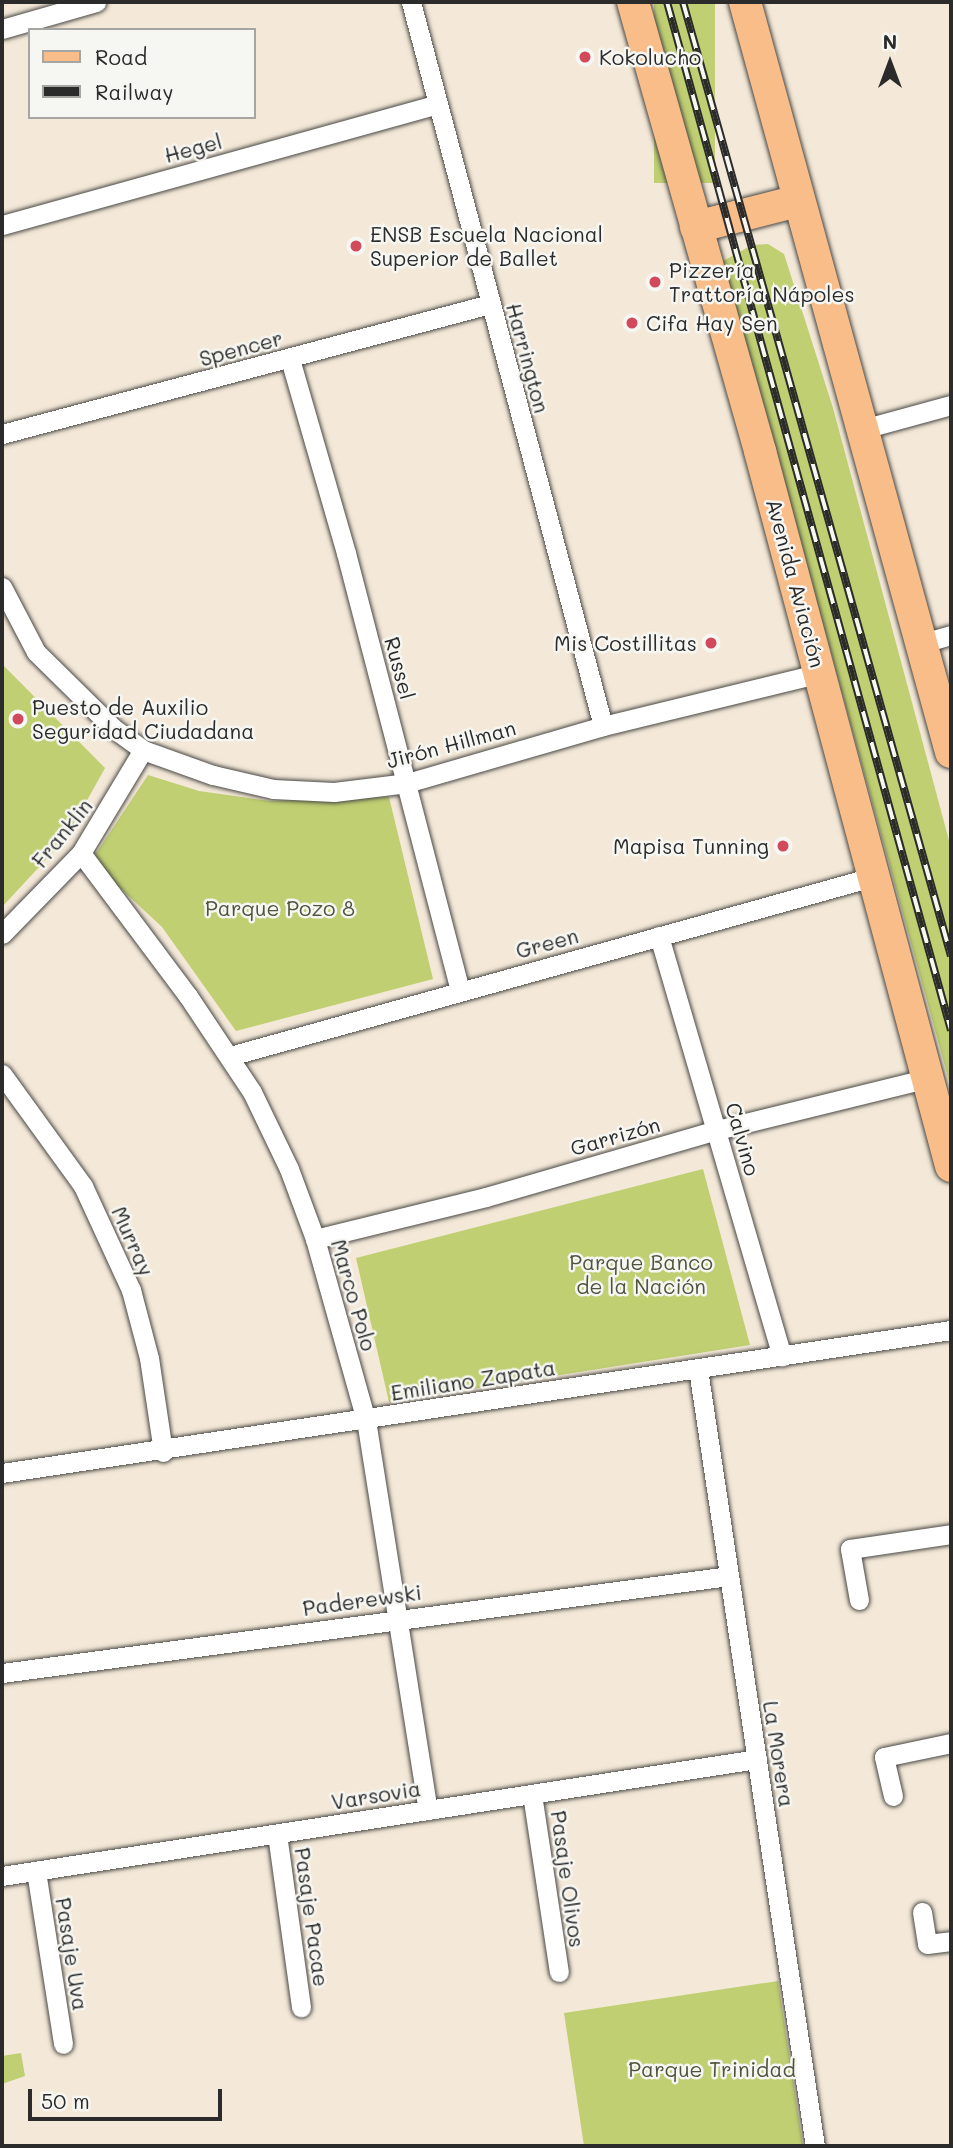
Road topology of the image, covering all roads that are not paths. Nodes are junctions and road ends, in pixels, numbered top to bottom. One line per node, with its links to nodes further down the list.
1 (96, 2): 5 (street)
2 (411, 2): 6 (street, Harrington)
3 (633, 2): 9 (main road, Avenida Aviación)
4 (745, 2): 7 (main road)
5 (2, 29)
6 (438, 104): 8 (street, Hegel); 10 (street, Harrington)
7 (798, 201): 9 (main road); 13 (main road)
8 (2, 225)
9 (696, 228): 17 (main road, Avenida Aviación)
10 (490, 304): 11 (street, Spencer); 18 (street, Harrington)
11 (290, 359): 14 (street, Spencer); 21 (street, Russel)
12 (951, 405): 13 (street)
13 (863, 429): 16 (main road)
14 (2, 434)
15 (2, 587): 19 (street, Jirón Hillman)
16 (937, 639): 20 (main road)
17 (820, 673): 18 (street, Jirón Hillman); 23 (main road, Avenida Aviación)
18 (603, 726): 21 (street, Jirón Hillman)
19 (143, 750): 21 (street, Jirón Hillman); 22 (street, Franklin)
20 (951, 752)
21 (407, 783): 26 (street, Russel)
22 (80, 853): 24 (street, Franklin); 27 (street, Marco Polo)
23 (876, 876): 25 (street, Green); 29 (main road, Avenida Aviación)
24 (2, 934)
25 (659, 936): 26 (street, Green); 30 (street, Calvino)
26 (460, 991): 27 (street, Green)
27 (230, 1056): 32 (street, Marco Polo)
28 (2, 1074): 37 (street, Murray)
29 (928, 1078): 30 (street, Garrizón); 31 (main road, Avenida Aviación)
30 (717, 1130): 32 (street, Garrizón); 34 (street, Calvino)
31 (951, 1166)
32 (315, 1239): 36 (street, Marco Polo)
33 (951, 1330): 34 (street, Emiliano Zapata)
34 (782, 1356): 35 (street, Emiliano Zapata)
35 (698, 1369): 36 (street, Emiliano Zapata); 40 (street, La Morera)
36 (366, 1420): 37 (street, Emiliano Zapata); 42 (street, Marco Polo)
37 (163, 1452): 38 (street, Emiliano Zapata)
38 (2, 1473)
39 (951, 1534): 41 (street)
40 (730, 1576): 42 (street, Paderewski); 45 (street, La Morera)
41 (859, 1600)
42 (398, 1618): 43 (street, Paderewski); 48 (street, Marco Polo)
43 (2, 1673)
44 (951, 1743): 47 (street)
45 (757, 1759): 46 (street, Varsovia); 57 (street, La Morera)
46 (532, 1794): 48 (street, Varsovia); 54 (street, Pasaje Olivos)
47 (893, 1796)
48 (428, 1810): 49 (street, Varsovia)
49 (277, 1834): 50 (street, Varsovia); 55 (street, Pasaje Pacae)
50 (36, 1871): 51 (street, Varsovia); 56 (street, Pasaje Uva)
51 (2, 1876)
52 (922, 1912): 53 (street)
53 (951, 1941)
54 (559, 1972)
55 (301, 2007)
56 (63, 2044)
57 (815, 2146)

